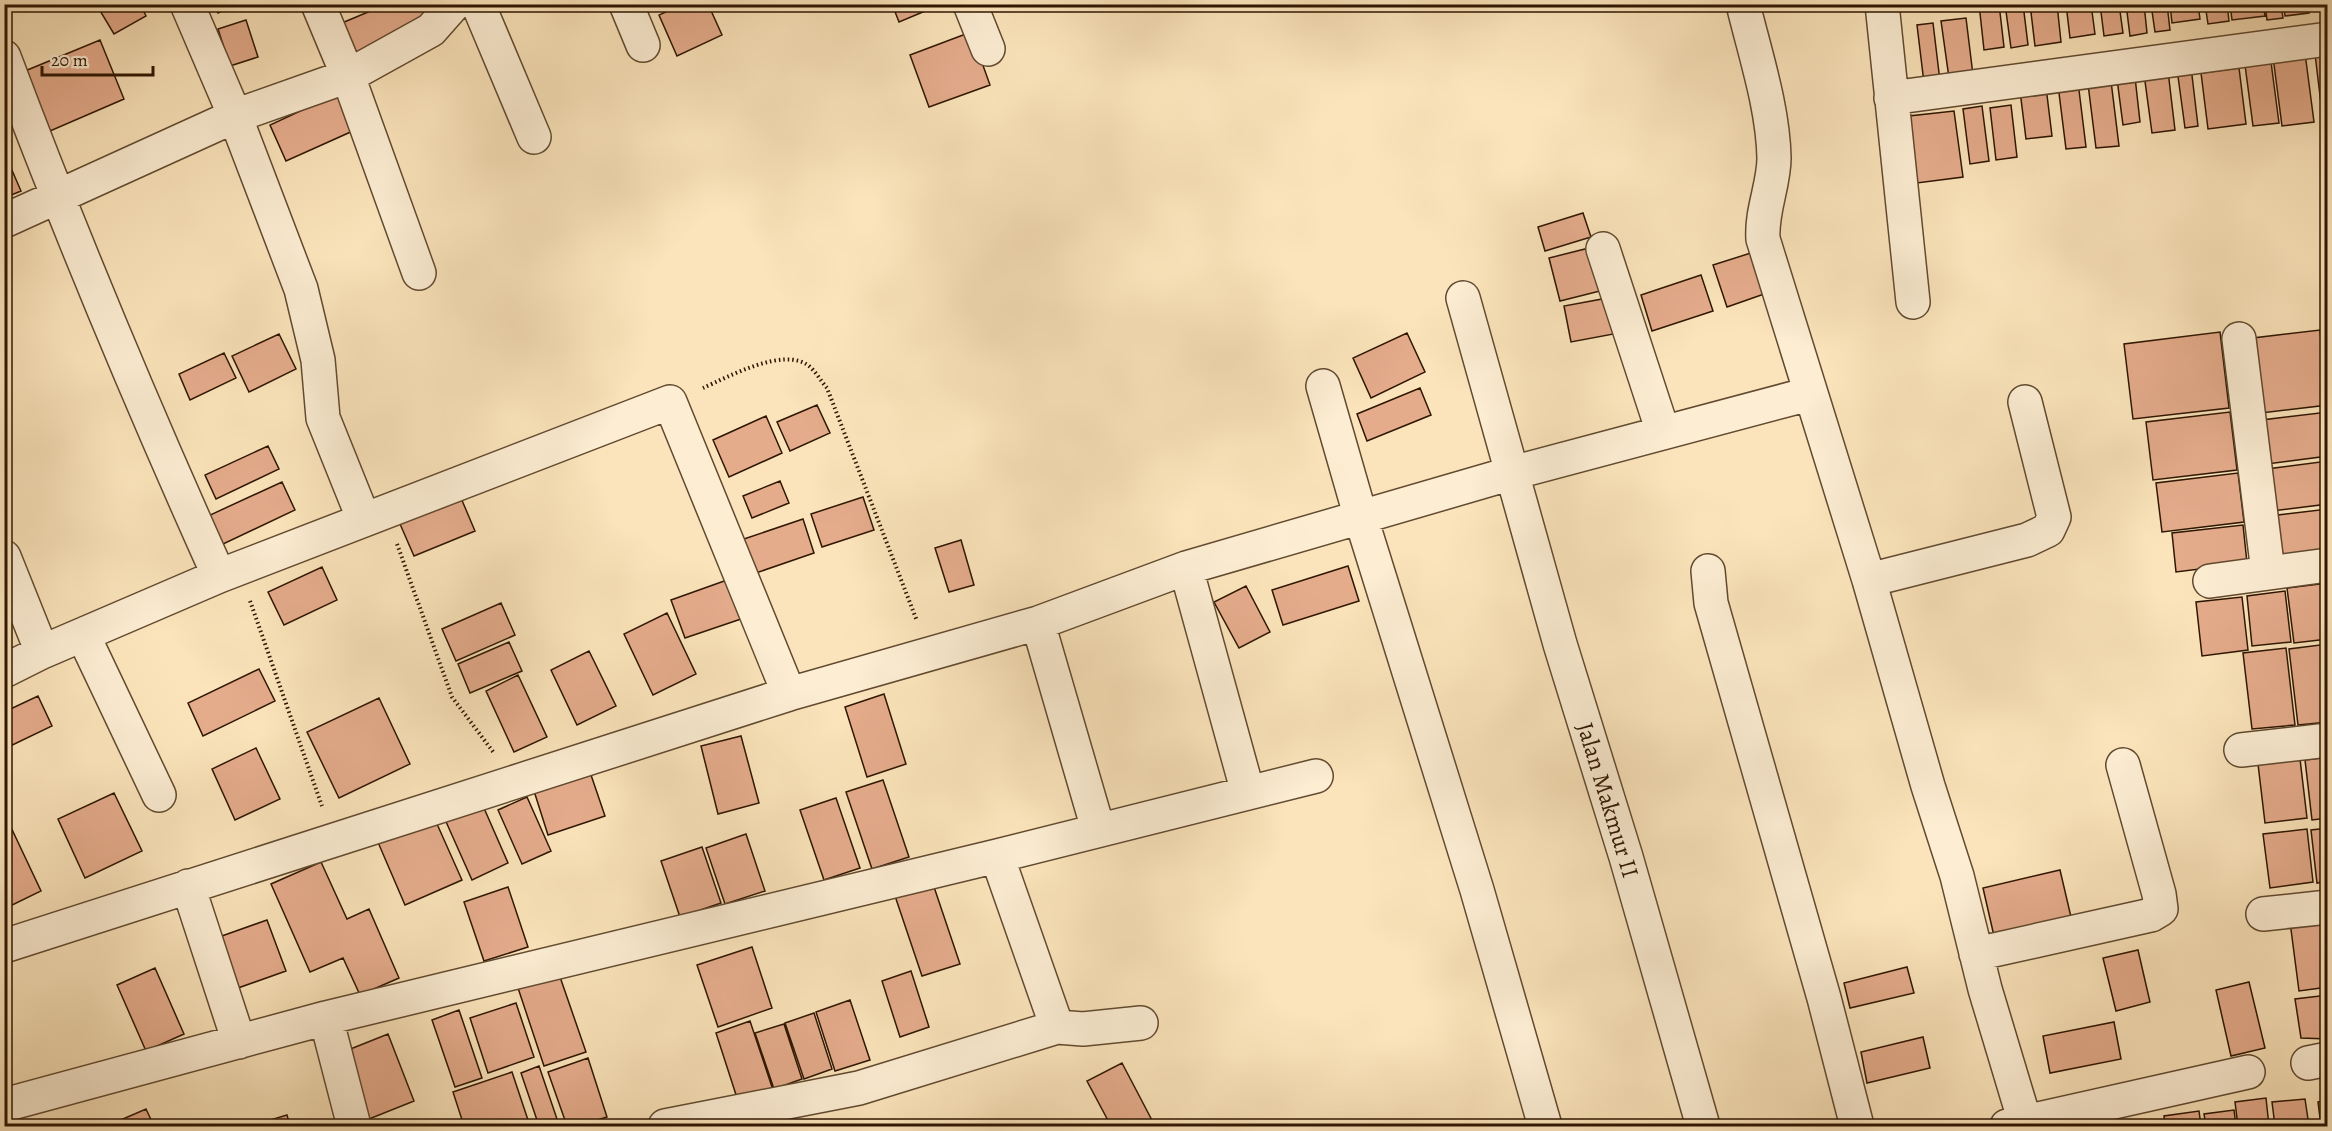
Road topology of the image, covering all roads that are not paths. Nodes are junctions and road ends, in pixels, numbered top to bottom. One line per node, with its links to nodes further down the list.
1 (187, 4): 15 (street)
2 (318, 4): 13 (street)
3 (454, 4): 13 (street)
4 (478, 4): 16 (street)
5 (626, 4): 10 (street)
6 (970, 4): 11 (street)
7 (1743, 4): 25 (street)
8 (1882, 4): 14 (street)
9 (2328, 39): 14 (street)
10 (643, 45)
11 (988, 49)
12 (4, 57): 17 (street)
13 (348, 76): 15 (street); 20 (street)
14 (1891, 98): 22 (street)
15 (235, 117): 17 (street); 29 (street)
16 (534, 137)
17 (57, 199): 18 (street); 36 (street)
18 (4, 222)
19 (1603, 249): 27 (street)
20 (419, 273)
21 (1463, 298): 28 (street, Jalan Makmur II)
22 (1913, 302)
23 (2239, 339): 35 (street)
24 (1323, 386): 30 (street)
25 (1809, 394): 27 (street); 37 (street)
26 (2025, 402): 37 (street)
27 (1664, 432): 28 (street)
28 (1512, 474): 30 (street); 67 (street, Jalan Makmur II)
29 (375, 517): 36 (street); 43 (street)
30 (1360, 518): 33 (street); 66 (street)
31 (4, 557): 41 (street)
32 (2328, 565): 35 (street)
33 (1186, 568): 39 (street); 48 (street)
34 (1708, 570): 68 (street)
35 (2268, 572): 38 (street)
36 (229, 573): 40 (street)
37 (1869, 580): 56 (street)
38 (2210, 581)
39 (1038, 623): 43 (street); 50 (street)
40 (83, 635): 41 (street); 49 (street)
41 (42, 652): 42 (street)
42 (4, 671)
43 (789, 694): 52 (street)
44 (2328, 740): 45 (street)
45 (2241, 750)
46 (2123, 765): 56 (street)
47 (1316, 776): 48 (street)
48 (1248, 793): 50 (street)
49 (159, 795)
50 (1098, 829): 51 (street)
51 (997, 856): 57 (street); 59 (street)
52 (188, 886): 55 (street); 60 (street)
53 (2328, 908): 54 (street)
54 (2263, 914)
55 (4, 946)
56 (1976, 954): 63 (street)
57 (326, 1018): 60 (street); 64 (street)
58 (1141, 1023): 59 (street)
59 (1057, 1027): 65 (street)
60 (238, 1042): 62 (street)
61 (2248, 1072): 63 (street)
62 (4, 1105)
63 (2016, 1124)
64 (354, 1126)
65 (665, 1126)
66 (1545, 1126)
67 (1703, 1126)
68 (1857, 1126)

